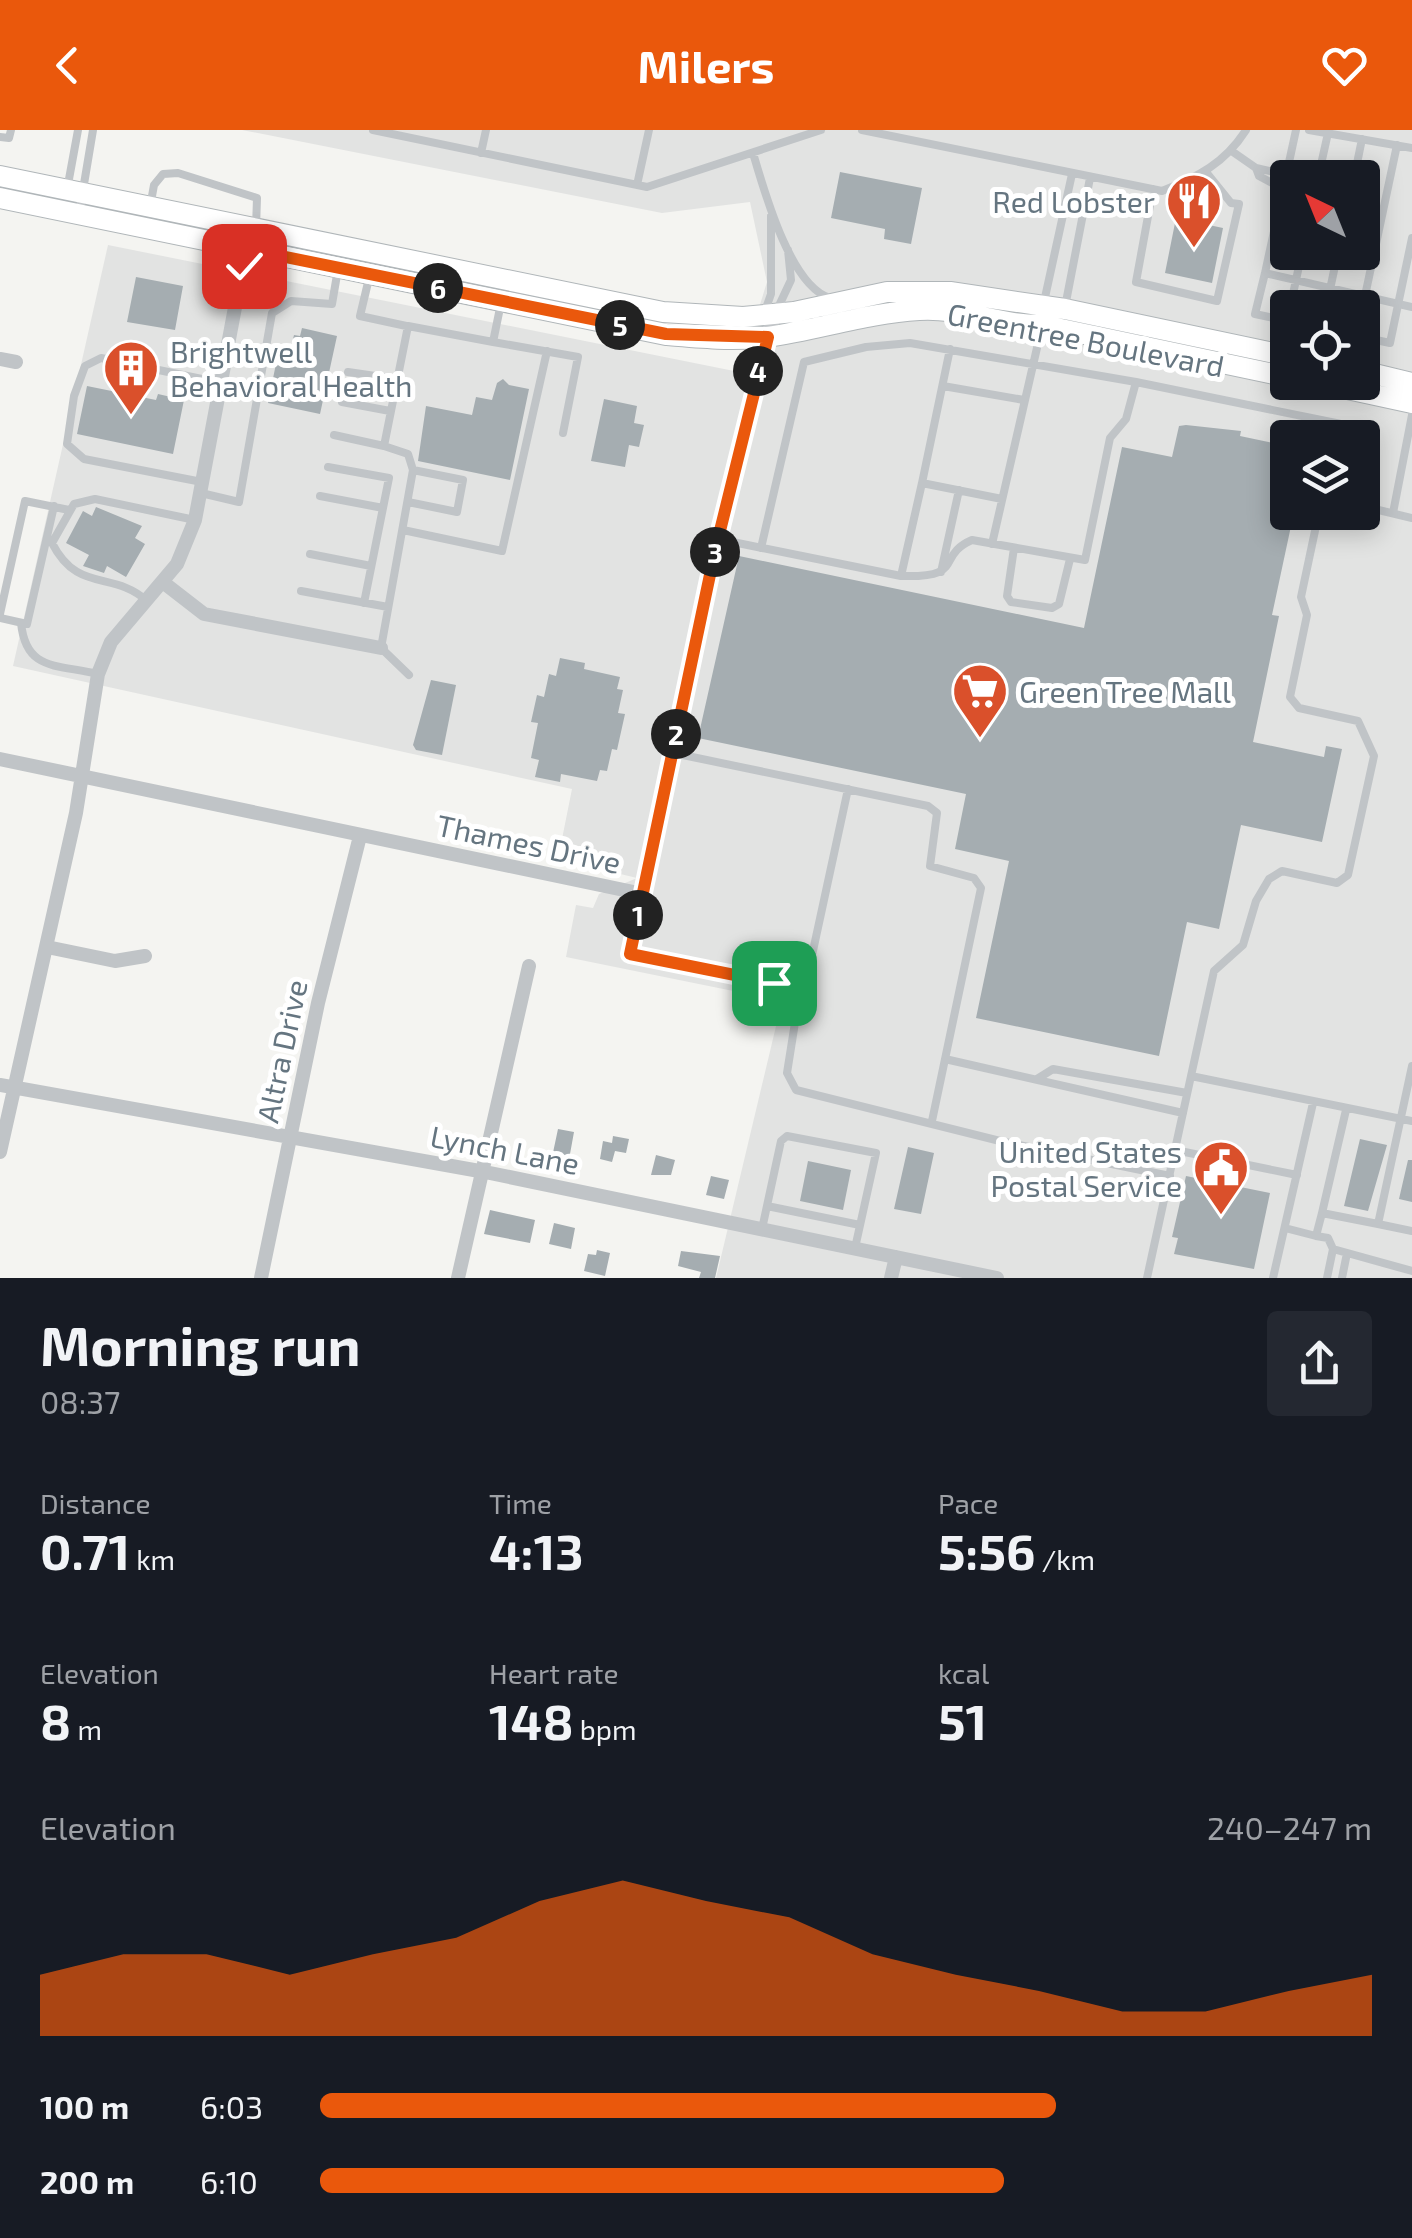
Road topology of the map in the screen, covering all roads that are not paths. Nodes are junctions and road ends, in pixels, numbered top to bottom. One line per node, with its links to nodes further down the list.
1 (11, 130): 13 (lane)
2 (78, 130): 31 (lane)
3 (93, 130): 31 (lane)
4 (373, 130): 17 (lane)
5 (486, 130): 17 (lane)
6 (649, 130): 28 (lane)
7 (821, 130): 18 (lane)
8 (862, 130): 25 (lane)
9 (1246, 130): 19 (lane)
10 (1296, 130): 20 (lane)
11 (1309, 130): 12 (lane)
12 (1328, 133): 14 (lane); 21 (lane)
13 (0, 137)
14 (1362, 139): 15 (lane); 22 (lane)
15 (1397, 146): 16 (lane); 49 (lane)
16 (1412, 148)
17 (481, 152): 28 (lane)
18 (752, 152): 28 (lane); 32 (lane)
19 (1232, 152): 23 (lane); 24 (lane)
20 (1288, 160)
21 (1322, 160)
22 (1358, 160)
23 (1270, 171)
24 (1206, 172): 29 (lane); 29 (lane)
25 (1072, 174): 27 (lane); 57 (lane)
26 (0, 176): 31 (main road, Greentree Boulevard)
27 (1090, 178): 29 (lane); 55 (lane)
28 (637, 185)
29 (1153, 189)
30 (0, 198): 31 (main road, Greentree Boulevard)
31 (73, 202): 33 (main road, Greentree Boulevard)
32 (771, 211): 36 (lane); 56 (lane)
33 (147, 217): 34 (main road, Greentree Boulevard); 34 (lane); 38 (main road, Greentree Boulevard)
34 (256, 228): 38 (street); 39 (main road, Greentree Boulevard)
35 (1412, 238): 53 (lane)
36 (788, 245): 51 (lane); 56 (lane)
37 (1270, 248): 43 (lane)
38 (246, 249): 39 (main road, Greentree Boulevard); 74 (street)
39 (342, 257): 40 (main road, Greentree Boulevard); 90 (lane)
40 (372, 263): 44 (main road, Greentree Boulevard); 52 (main road, Greentree Boulevard); 59 (lane)
41 (1298, 270): 45 (lane)
42 (1334, 270): 46 (lane)
43 (1265, 273): 45 (lane); 58 (lane)
44 (497, 278): 52 (lane); 56 (main road, Greentree Boulevard)
45 (1296, 281): 46 (lane); 47 (lane)
46 (1330, 289): 48 (lane)
47 (1294, 290)
48 (1334, 290)
49 (1366, 290)
50 (1380, 300): 53 (lane)
51 (846, 301): 56 (main road, Greentree Boulevard); 57 (main road, Greentree Boulevard)
52 (501, 302): 60 (main road, Greentree Boulevard); 62 (lane)
53 (1398, 304): 54 (lane); 61 (lane)
54 (1412, 307)
55 (1065, 309): 57 (main road, Greentree Boulevard); 65 (main road, Greentree Boulevard)
56 (769, 315): 60 (street, Thames Drive)
57 (1042, 316): 60 (main road, Greentree Boulevard); 68 (lane); 70 (main road, Greentree Boulevard)
58 (1270, 317)
59 (411, 326): 62 (lane); 72 (lane)
60 (768, 337): 104 (street, Thames Drive)
61 (1380, 341)
62 (494, 342): 64 (lane)
63 (950, 349): 68 (lane); 76 (lane); 106 (lane)
64 (547, 351): 84 (lane); 102 (lane)
65 (1270, 352)
66 (0, 359): 67 (street)
67 (16, 362)
68 (1034, 363): 73 (lane); 78 (lane)
69 (348, 372): 72 (lane)
70 (1270, 373)
71 (1380, 375): 75 (main road)
72 (396, 380): 81 (lane)
73 (1136, 382): 83 (lane); 109 (lane)
74 (221, 383): 90 (street); 90 (lane)
75 (1412, 383)
76 (943, 386): 78 (lane); 89 (lane)
77 (1380, 396): 80 (main road)
78 (1024, 400): 93 (lane)
79 (342, 402): 81 (lane)
80 (1412, 403)
81 (390, 411): 86 (lane)
82 (1412, 415): 99 (lane)
83 (1317, 420)
84 (564, 433)
85 (334, 435): 86 (lane)
86 (384, 446): 88 (lane)
87 (328, 467): 96 (lane)
88 (414, 470): 94 (lane); 94 (lane)
89 (922, 483): 91 (lane); 112 (lane)
90 (202, 487): 101 (street)
91 (959, 490): 93 (lane); 111 (lane)
92 (320, 496): 96 (lane)
93 (1002, 498): 105 (lane)
94 (408, 502): 102 (lane)
95 (54, 506): 97 (lane); 118 (lane); 119 (lane)
96 (383, 508): 110 (lane)
97 (69, 510): 101 (lane); 115 (lane)
98 (1380, 511): 99 (lane)
99 (1393, 514): 100 (lane)
100 (1412, 518)
101 (195, 520): 113 (street)
102 (403, 530): 117 (lane)
103 (1315, 530): 135 (lane)
104 (718, 539): 106 (lane); 123 (street, Thames Drive)
105 (992, 544): 107 (lane); 111 (lane)
106 (761, 548): 112 (lane)
107 (1014, 548): 109 (lane); 109 (lane)
108 (310, 554): 110 (lane)
109 (1070, 559)
110 (371, 566): 116 (lane)
111 (940, 572): 112 (lane)
112 (901, 576)
113 (164, 583): 115 (street); 120 (street)
114 (300, 590): 116 (lane)
115 (148, 601): 121 (street)
116 (364, 603): 117 (lane)
117 (388, 607): 120 (lane)
118 (0, 616): 119 (lane)
119 (22, 622): 121 (lane)
120 (381, 648): 122 (lane)
121 (98, 674): 125 (street)
122 (409, 675)
123 (672, 753): 126 (lane); 128 (street, Thames Drive)
124 (0, 759): 125 (street, Thames Drive)
125 (83, 777): 127 (street, Thames Drive); 129 (street)
126 (848, 790): 132 (lane); 133 (lane)
127 (360, 836): 128 (street, Thames Drive); 145 (street, Altra Drive)
128 (643, 894): 132 (lane)
129 (47, 947): 130 (street); 137 (street)
130 (146, 956)
131 (529, 966): 148 (street)
132 (802, 1001): 144 (lane)
133 (945, 1058): 136 (lane); 144 (lane)
134 (1412, 1066): 142 (lane)
135 (1191, 1076): 138 (lane); 139 (lane)
136 (1037, 1079): 138 (lane); 141 (lane)
137 (8, 1086): 145 (street, Lynch Lane); 147 (street)
138 (1187, 1093): 141 (lane)
139 (1313, 1103): 140 (lane); 150 (lane)
140 (1346, 1110): 142 (lane); 152 (lane)
141 (1182, 1113): 146 (lane)
142 (1400, 1120): 143 (lane); 153 (lane)
143 (1412, 1121)
144 (932, 1122): 149 (lane)
145 (290, 1136): 148 (street, Lynch Lane); 165 (street, Altra Drive)
146 (1175, 1150): 149 (lane); 150 (lane)
147 (0, 1152)
148 (485, 1172): 156 (street, Lynch Lane); 166 (street)
149 (1170, 1176): 164 (lane)
150 (1297, 1176): 155 (lane)
151 (767, 1206): 154 (lane); 154 (lane); 156 (lane)
152 (1322, 1213): 153 (lane); 158 (lane)
153 (1378, 1224): 157 (lane)
154 (860, 1225): 159 (lane)
155 (1285, 1228): 158 (lane); 170 (lane)
156 (762, 1229): 159 (street, Lynch Lane)
157 (1412, 1231)
158 (1316, 1236): 160 (lane)
159 (855, 1248): 162 (street, Lynch Lane)
160 (1333, 1249): 161 (lane); 171 (lane)
161 (1347, 1253): 163 (lane); 172 (lane)
162 (896, 1257): 167 (street); 168 (street, Lynch Lane)
163 (1412, 1271)
164 (1148, 1277): 169 (lane)
165 (261, 1278)
166 (458, 1278)
167 (890, 1278)
168 (997, 1278)
169 (1161, 1278)
170 (1273, 1278)
171 (1327, 1278)
172 (1342, 1278)

